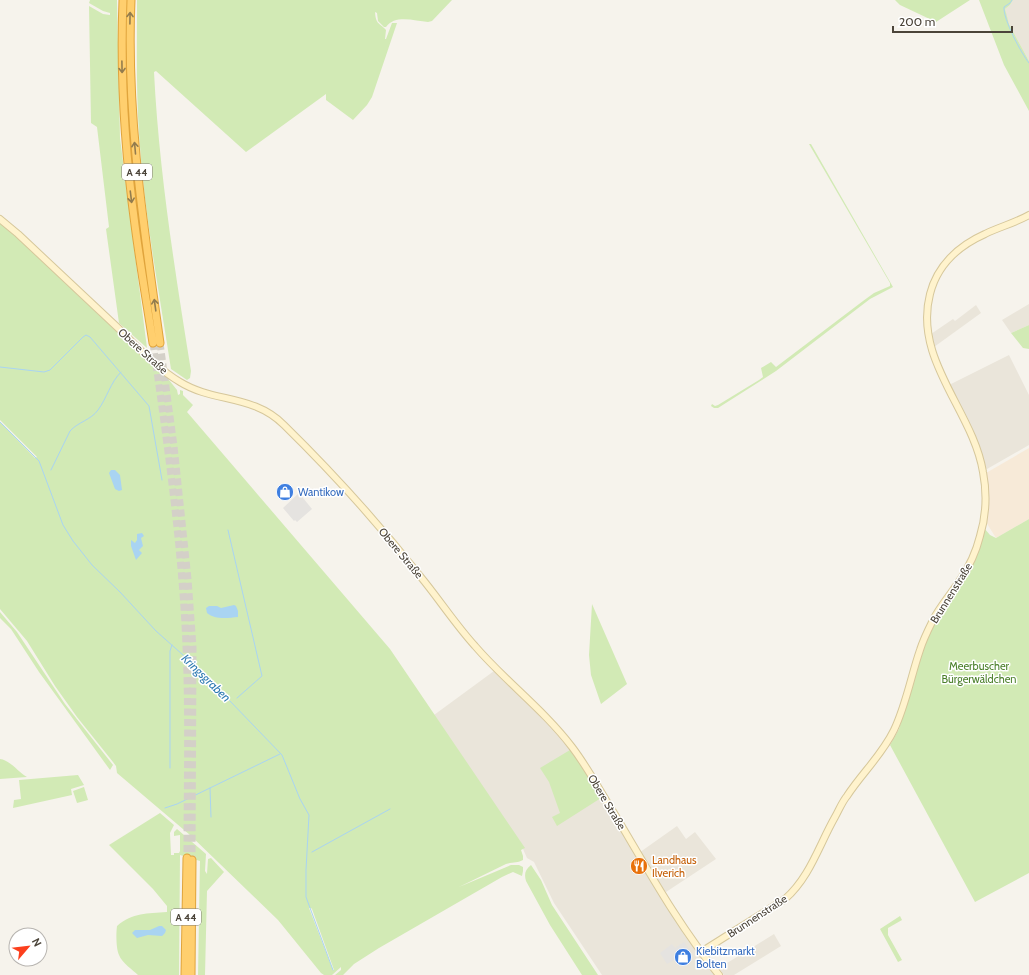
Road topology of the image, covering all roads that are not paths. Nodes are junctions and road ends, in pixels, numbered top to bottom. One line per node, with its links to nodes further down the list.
1 (123, 0): 2 (highway, A 44, one-way to 2)
2 (131, 0)
3 (1029, 215): 5 (street, Brunnenstraße)
4 (0, 219): 5 (street, Obere Straße)
5 (701, 952): 8 (street, Obere Straße)
6 (185, 975): 7 (highway, A 44)
7 (191, 975)
8 (719, 975)

